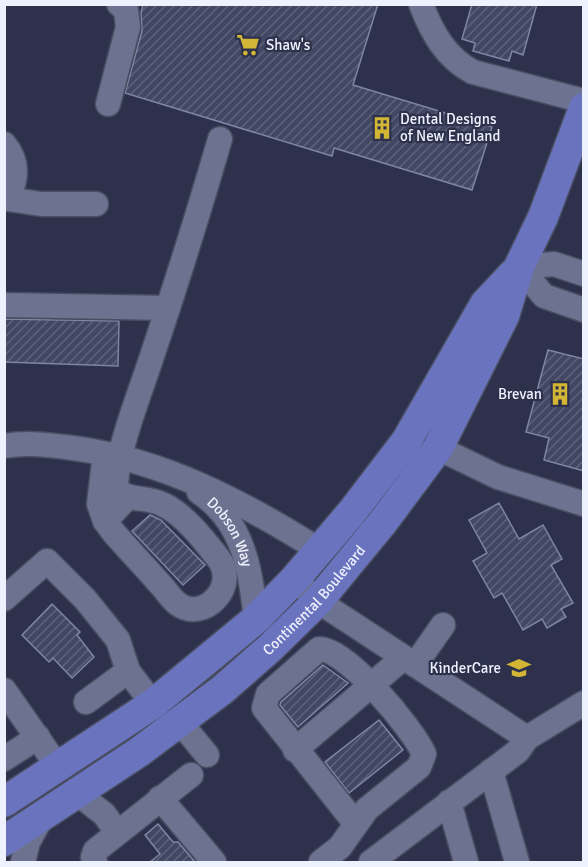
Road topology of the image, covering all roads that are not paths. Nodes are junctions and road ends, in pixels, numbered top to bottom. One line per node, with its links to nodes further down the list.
1 (119, 4): 4 (street)
2 (421, 4): 3 (street)
3 (584, 101)
4 (108, 104)
5 (584, 108): 10 (main road, Continental Boulevard)
6 (220, 139): 13 (street)
7 (4, 144): 8 (street)
8 (6, 199): 9 (street)
9 (96, 204)
10 (519, 267): 11 (street); 14 (street); 16 (main road, Continental Boulevard); 22 (main road, Continental Boulevard)
11 (584, 274)
12 (4, 305): 13 (street)
13 (168, 308): 17 (street)
14 (584, 310)
15 (4, 446): 17 (street, Dobson Way)
16 (438, 448): 20 (street); 25 (main road, Continental Boulevard)
17 (114, 456): 18 (street, Dobson Way); 19 (street); 21 (street)
18 (167, 471): 22 (street, Dobson Way); 26 (street, Dobson Way)
19 (136, 498): 21 (street); 21 (street)
20 (584, 504)
21 (105, 521)
22 (319, 550): 23 (main road, Continental Boulevard)
23 (294, 580): 25 (street); 26 (main road, Continental Boulevard)
24 (4, 599): 29 (street)
25 (318, 601): 28 (street); 35 (main road, Continental Boulevard)
26 (256, 619): 34 (main road, Continental Boulevard)
27 (443, 625): 28 (street)
28 (409, 662): 30 (street); 37 (street)
29 (128, 671): 32 (street); 34 (street)
30 (372, 686): 38 (street); 38 (street); 49 (street)
31 (4, 690): 36 (street)
32 (86, 702)
33 (584, 703): 37 (street)
34 (153, 704): 41 (main road, Continental Boulevard)
35 (180, 722): 39 (street); 44 (main road, Continental Boulevard)
36 (38, 737): 40 (street); 41 (street)
37 (527, 738): 42 (street)
38 (295, 750): 49 (street)
39 (207, 755)
40 (4, 759)
41 (58, 767): 45 (main road, Continental Boulevard)
42 (491, 771): 46 (street); 59 (street)
43 (191, 775): 47 (street)
44 (78, 794): 48 (main road, Continental Boulevard); 50 (street)
45 (4, 802)
46 (449, 802): 57 (street); 58 (street)
47 (166, 805): 50 (street); 54 (street); 55 (street)
48 (42, 817): 51 (main road, Continental Boulevard); 52 (street)
49 (356, 824): 56 (street)
50 (117, 832): 53 (street)
51 (4, 841)
52 (23, 862)
53 (95, 862)
54 (201, 862)
55 (214, 862)
56 (321, 862)
57 (371, 862)
58 (466, 862)
59 (517, 862)

